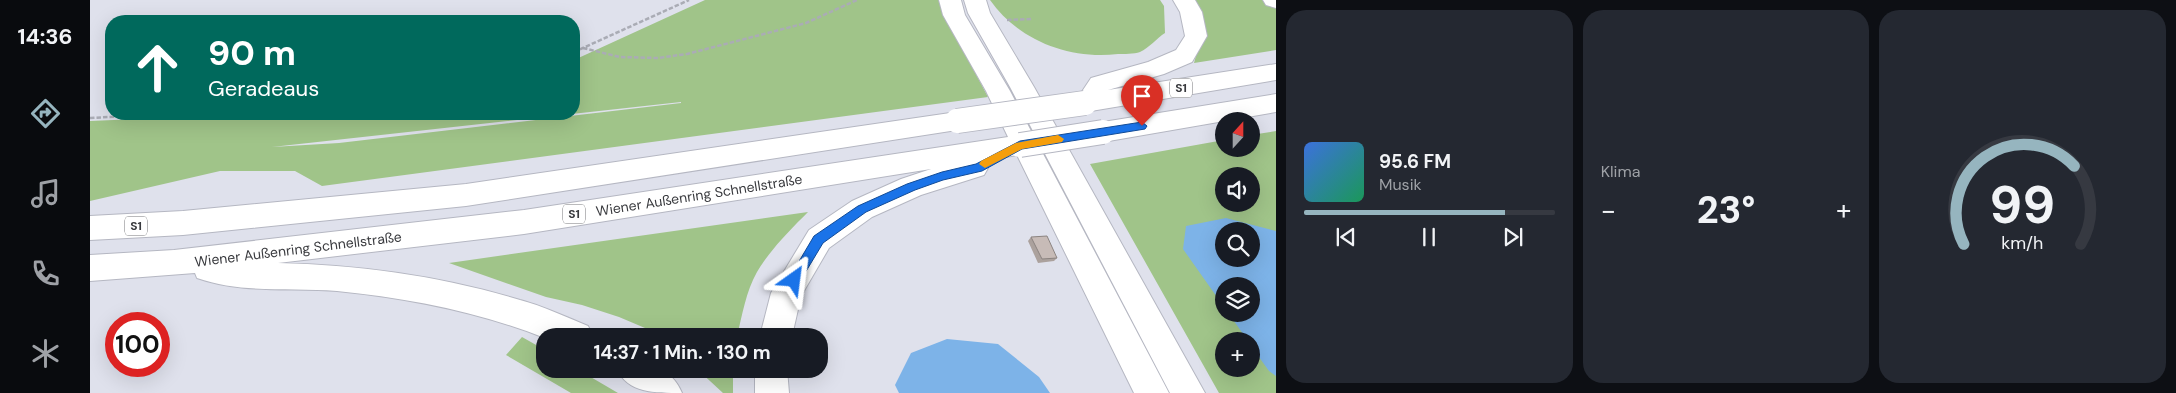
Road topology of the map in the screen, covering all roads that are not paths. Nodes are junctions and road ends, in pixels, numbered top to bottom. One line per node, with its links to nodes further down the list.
1 (950, 0): 17 (highway)
2 (975, 0): 18 (highway)
3 (1184, 0): 5 (highway)
4 (1276, 72): 5 (highway, S1)
5 (1085, 103): 8 (highway, S1, bridge)
6 (1276, 103): 7 (highway, S1, bridge)
7 (975, 160): 9 (highway, Wiener Außenring Schnellstraße / S1); 12 (highway)
8 (90, 228)
9 (174, 263): 10 (highway, Wiener Außenring Schnellstraße / S1); 11 (highway)
10 (90, 268)
11 (557, 328)
12 (778, 328)
13 (645, 378): 15 (highway)
14 (771, 378): 16 (highway)
15 (665, 393)
16 (772, 393)
17 (1152, 393)
18 (1188, 393)

